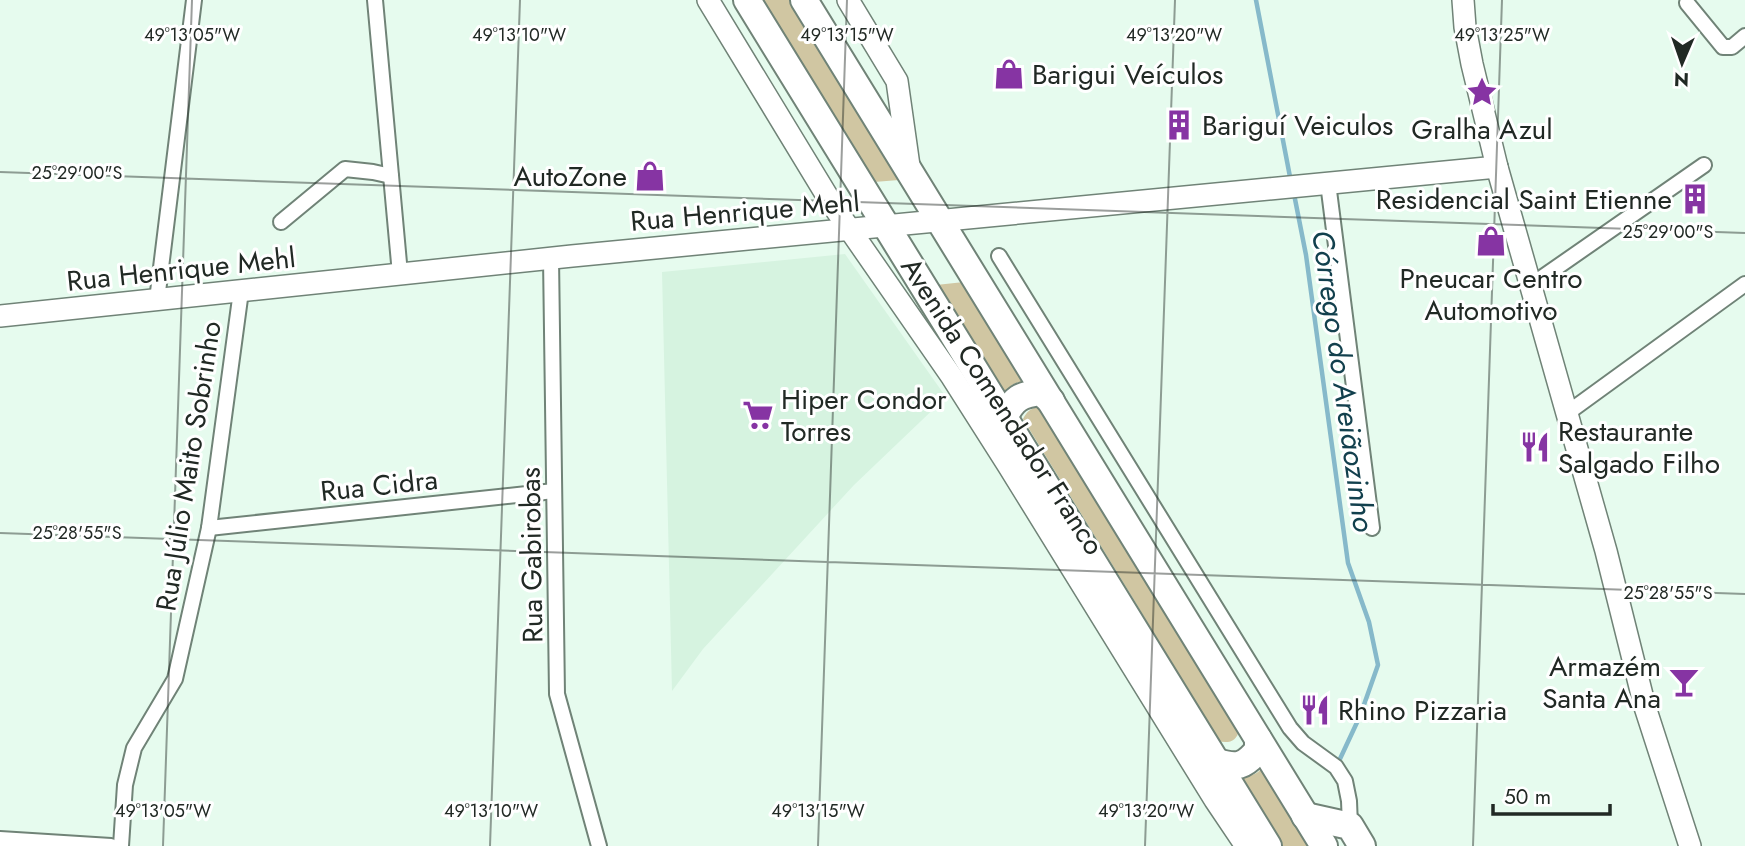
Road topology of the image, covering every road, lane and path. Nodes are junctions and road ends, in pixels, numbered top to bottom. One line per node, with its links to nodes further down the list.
1 (194, 0): 25 (street)
2 (375, 0): 13 (street)
3 (708, 0): 18 (main road, Avenida Comendador Franco)
4 (747, 0): 17 (highway, Avenida Comendador Franco)
5 (804, 0): 12 (highway, Avenida Comendador Franco)
6 (848, 0): 12 (main road, Avenida Comendador Franco)
7 (1463, 0): 11 (main road)
8 (1687, 3): 9 (street)
9 (1745, 36)
10 (1704, 165): 23 (street)
11 (1497, 167): 14 (main road, Rua Henrique Mehl); 23 (main road)
12 (909, 171): 15 (highway, Avenida Comendador Franco)
13 (391, 176): 16 (street); 21 (street)
14 (1328, 183): 15 (main road, Rua Henrique Mehl); 32 (street)
15 (940, 220): 17 (main road, Rua Henrique Mehl); 27 (highway, Avenida Comendador Franco)
16 (281, 222)
17 (886, 226): 18 (main road, Rua Henrique Mehl); 29 (highway, Avenida Comendador Franco)
18 (849, 229): 20 (main road, Rua Henrique Mehl); 41 (main road, Avenida Comendador Franco)
19 (999, 256): 36 (street)
20 (551, 258): 21 (main road, Rua Henrique Mehl); 30 (street, Rua Gabirobas)
21 (400, 274): 24 (main road, Rua Henrique Mehl)
22 (1745, 284): 28 (street)
23 (1530, 286): 28 (main road)
24 (241, 291): 25 (main road, Rua Henrique Mehl); 31 (street, Rua Júlio Maito Sobrinho)
25 (157, 300): 26 (main road, Rua Henrique Mehl)
26 (0, 316)
27 (1051, 401): 29 (highway); 33 (highway, Avenida Comendador Franco)
28 (1566, 414): 44 (main road)
29 (1004, 417): 34 (highway, Avenida Comendador Franco)
30 (554, 491): 31 (street, Rua Cidra); 40 (street, Rua Gabirobas)
31 (208, 528): 39 (street, Rua Júlio Maito Sobrinho)
32 (1372, 528)
33 (1258, 739): 34 (highway); 35 (highway, Avenida Comendador Franco)
34 (1217, 762): 42 (highway, Avenida Comendador Franco)
35 (1305, 816): 36 (highway); 43 (highway, Avenida Comendador Franco)
36 (1356, 836)
37 (0, 839): 38 (street)
38 (111, 846)
39 (121, 846)
40 (599, 846)
41 (1246, 846)
42 (1268, 846)
43 (1324, 846)
44 (1690, 846)

